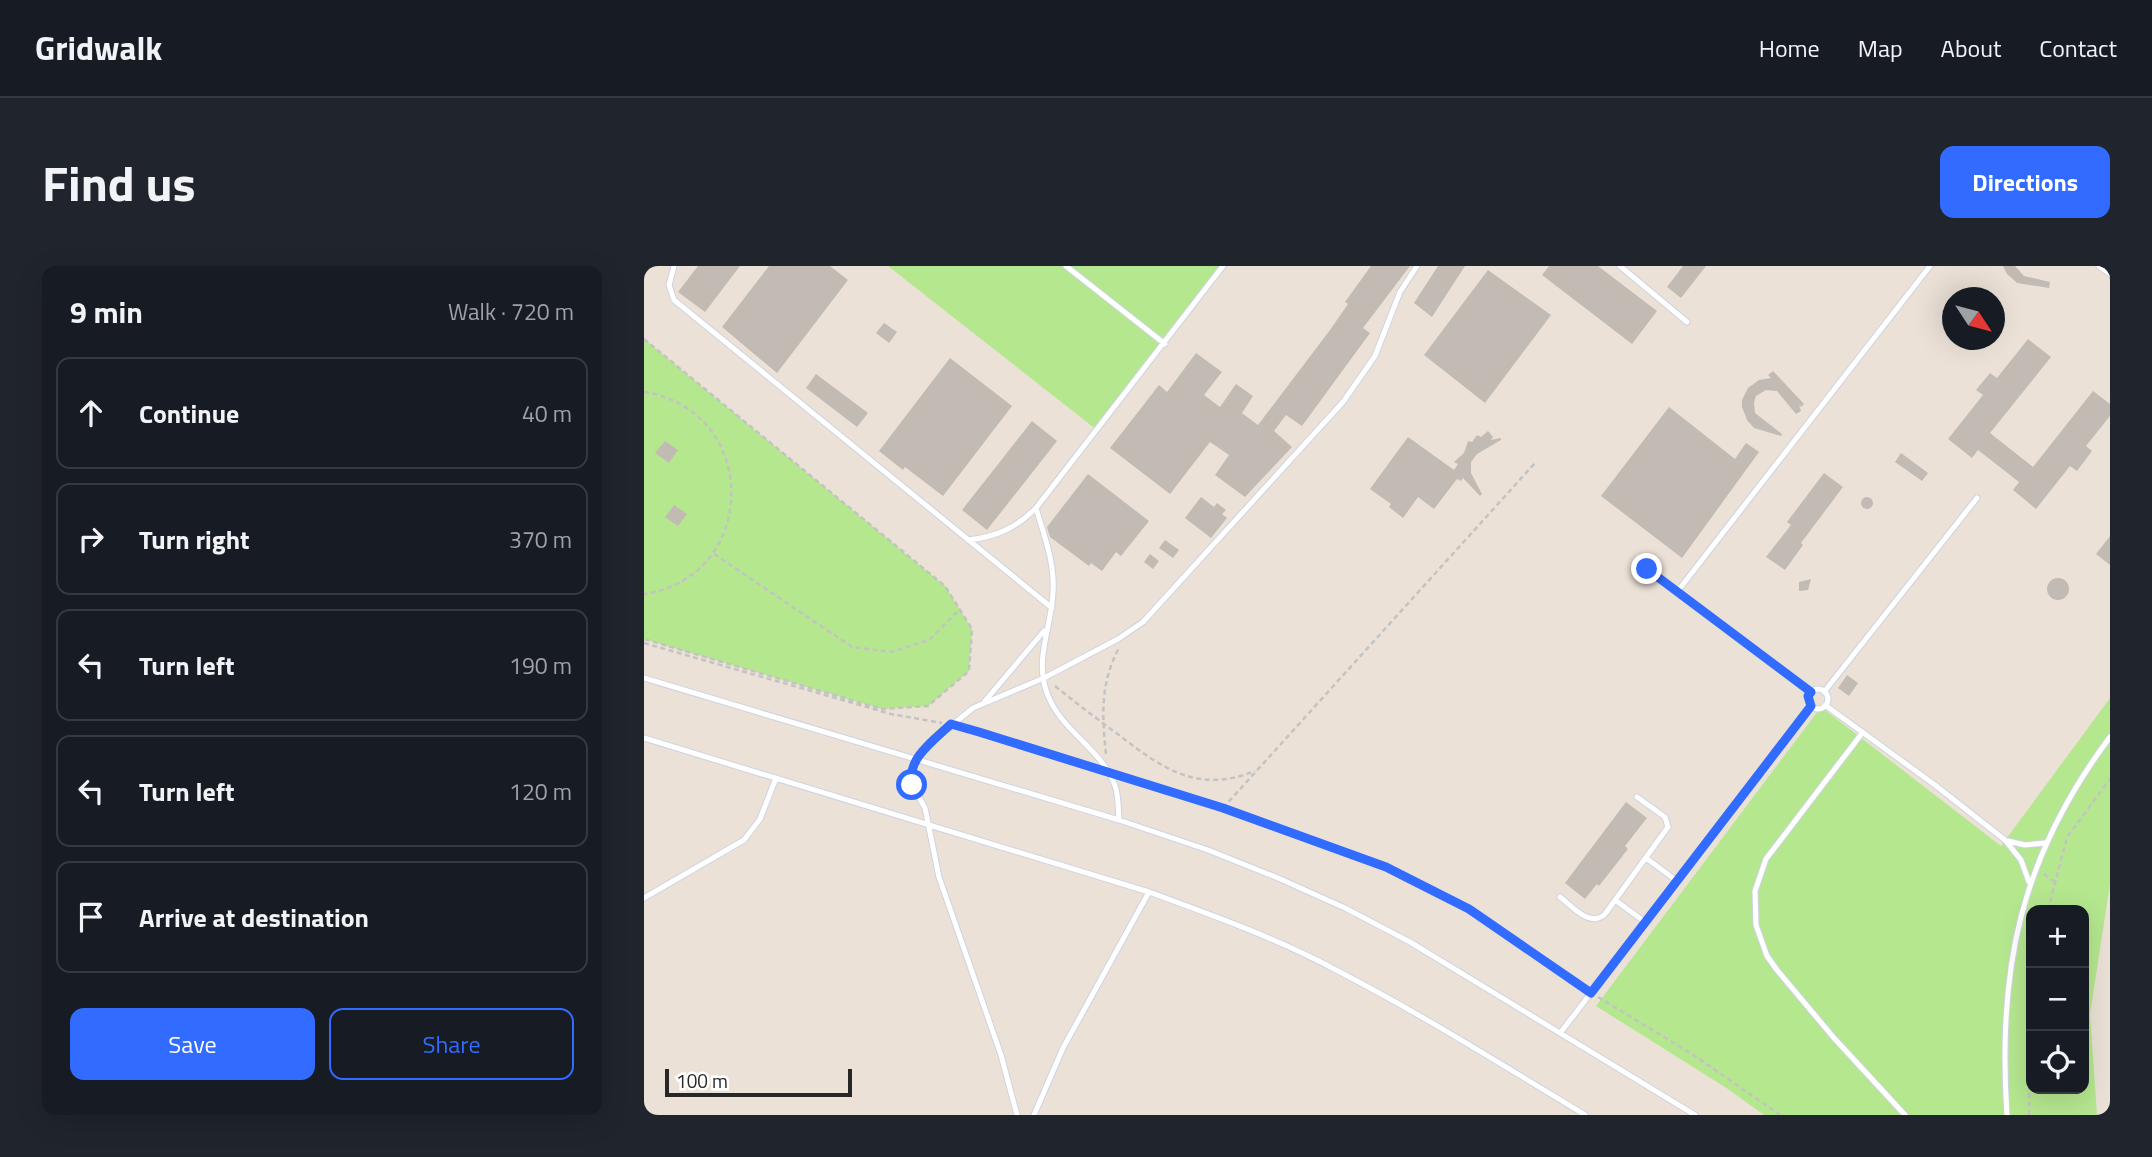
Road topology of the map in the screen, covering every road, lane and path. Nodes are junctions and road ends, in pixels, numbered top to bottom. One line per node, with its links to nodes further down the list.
1 (674, 266): 16 (lane)
2 (1066, 266): 11 (lane)
3 (1223, 266): 11 (lane)
4 (1416, 266): 24 (lane)
5 (1620, 266): 9 (lane)
6 (1930, 266): 19 (lane)
7 (2099, 266): 8 (lane)
8 (2110, 274)
9 (1687, 322)
10 (644, 339): 22 (path)
11 (1165, 344): 15 (lane)
12 (644, 392): 17 (path)
13 (1535, 463): 39 (path)
14 (1977, 498): 29 (lane)
15 (1036, 508): 16 (lane); 21 (lane)
16 (968, 540): 21 (lane)
17 (713, 554): 20 (path); 22 (path)
18 (1647, 569): 19 (lane)
19 (1678, 592): 28 (lane)
20 (644, 594)
21 (1052, 608): 23 (lane)
22 (960, 609): 25 (path)
23 (1046, 628): 27 (lane); 30 (lane)
24 (1131, 631): 27 (lane); 33 (path)
25 (644, 641): 34 (path)
26 (644, 678): 38 (lane)
27 (1044, 678): 30 (lane); 33 (path); 40 (lane)
28 (1811, 692): 29 (lane); 32 (lane)
29 (1824, 692): 31 (lane)
30 (983, 703): 34 (lane)
31 (1825, 705): 32 (lane); 35 (lane)
32 (1811, 706): 51 (lane)
33 (1103, 723): 39 (path); 40 (path)
34 (951, 724): 38 (lane); 40 (path)
35 (1863, 732): 47 (lane); 68 (lane)
36 (2110, 737): 48 (lane)
37 (644, 738): 41 (lane)
38 (916, 760): 45 (lane); 46 (lane)
39 (1258, 769): 44 (path)
40 (1108, 772): 44 (path); 45 (lane)
41 (776, 778): 46 (lane); 56 (lane)
42 (2110, 779): 52 (path)
43 (1637, 796): 49 (lane)
44 (1223, 808): 60 (path)
45 (1119, 820): 62 (lane)
46 (929, 826): 54 (lane); 63 (lane)
47 (2006, 840): 48 (lane); 53 (lane)
48 (2045, 844): 50 (lane)
49 (1646, 859): 51 (lane); 57 (lane)
50 (2035, 868): 52 (path); 53 (lane)
51 (1677, 881): 59 (lane)
52 (2055, 882): 58 (path)
53 (2030, 884): 69 (lane)
54 (1149, 892): 64 (lane); 65 (lane)
55 (1560, 897): 57 (lane)
56 (644, 898)
57 (1615, 901): 59 (lane)
58 (2049, 905)
59 (1645, 922): 60 (lane)
60 (1591, 993): 62 (lane); 67 (path)
61 (2030, 1031): 70 (path)
62 (1561, 1032): 66 (lane)
63 (1017, 1115)
64 (1034, 1115)
65 (1585, 1115)
66 (1695, 1115)
67 (1780, 1115)
68 (1906, 1115)
69 (2007, 1115)
70 (2029, 1115)

